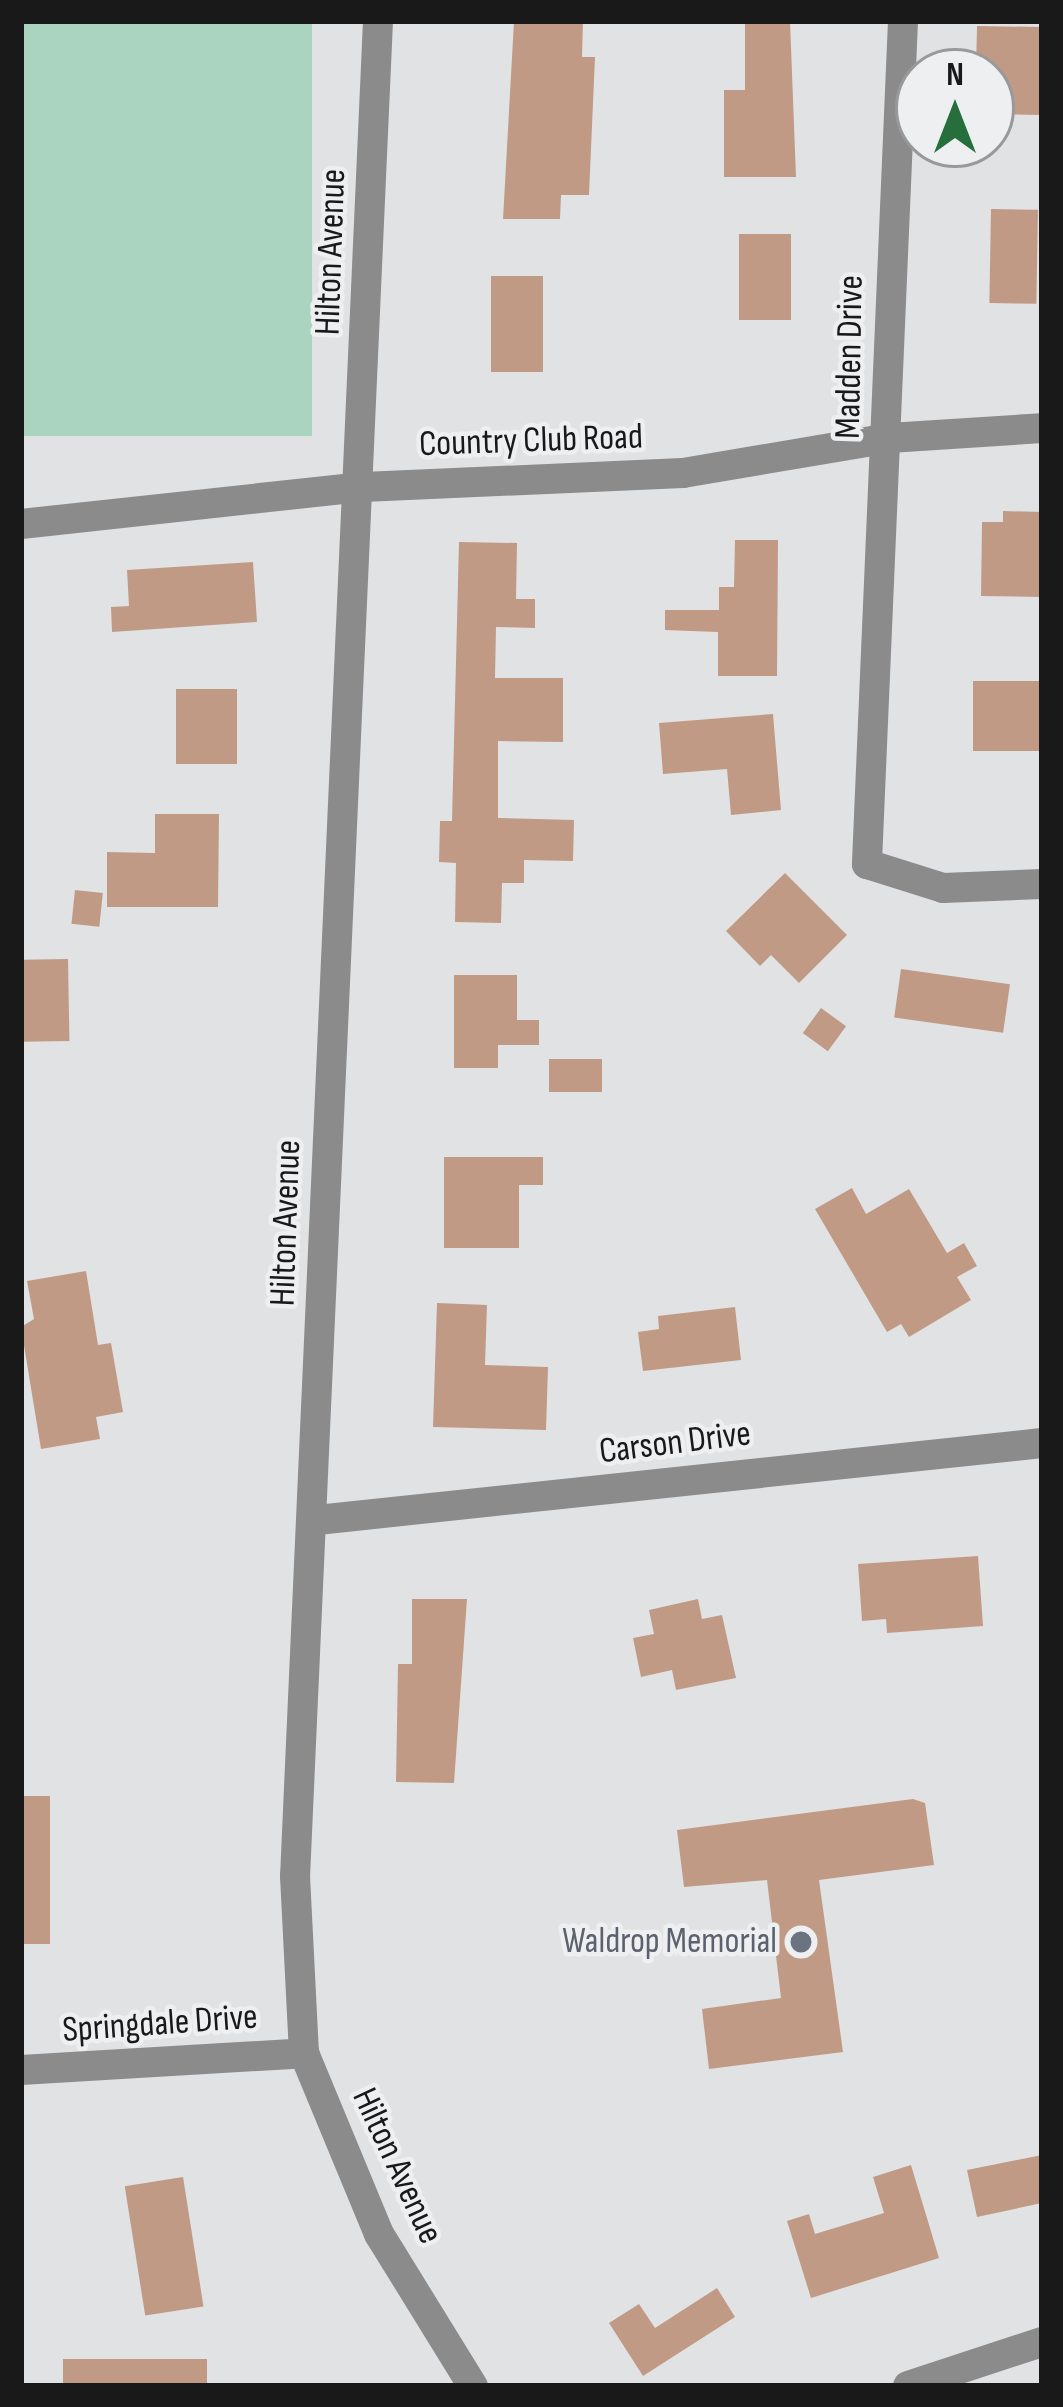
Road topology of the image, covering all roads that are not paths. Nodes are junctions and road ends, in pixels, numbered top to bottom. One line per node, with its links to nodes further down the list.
1 (378, 21): 5 (street, Hilton Avenue)
2 (903, 21): 4 (street, Madden Drive)
3 (1042, 428): 4 (street, Country Club Road)
4 (890, 438): 5 (street, Country Club Road); 7 (street, Madden Drive)
5 (363, 487): 6 (street, Country Club Road); 9 (street, Hilton Avenue)
6 (21, 524)
7 (1042, 884)
8 (1042, 1443): 9 (street, Carson Drive)
9 (317, 1520): 10 (street, Hilton Avenue)
10 (304, 2053): 11 (street, Springdale Drive); 13 (street, Hilton Avenue)
11 (21, 2070)
12 (1042, 2342): 14 (street)
13 (473, 2386)
14 (908, 2386)

